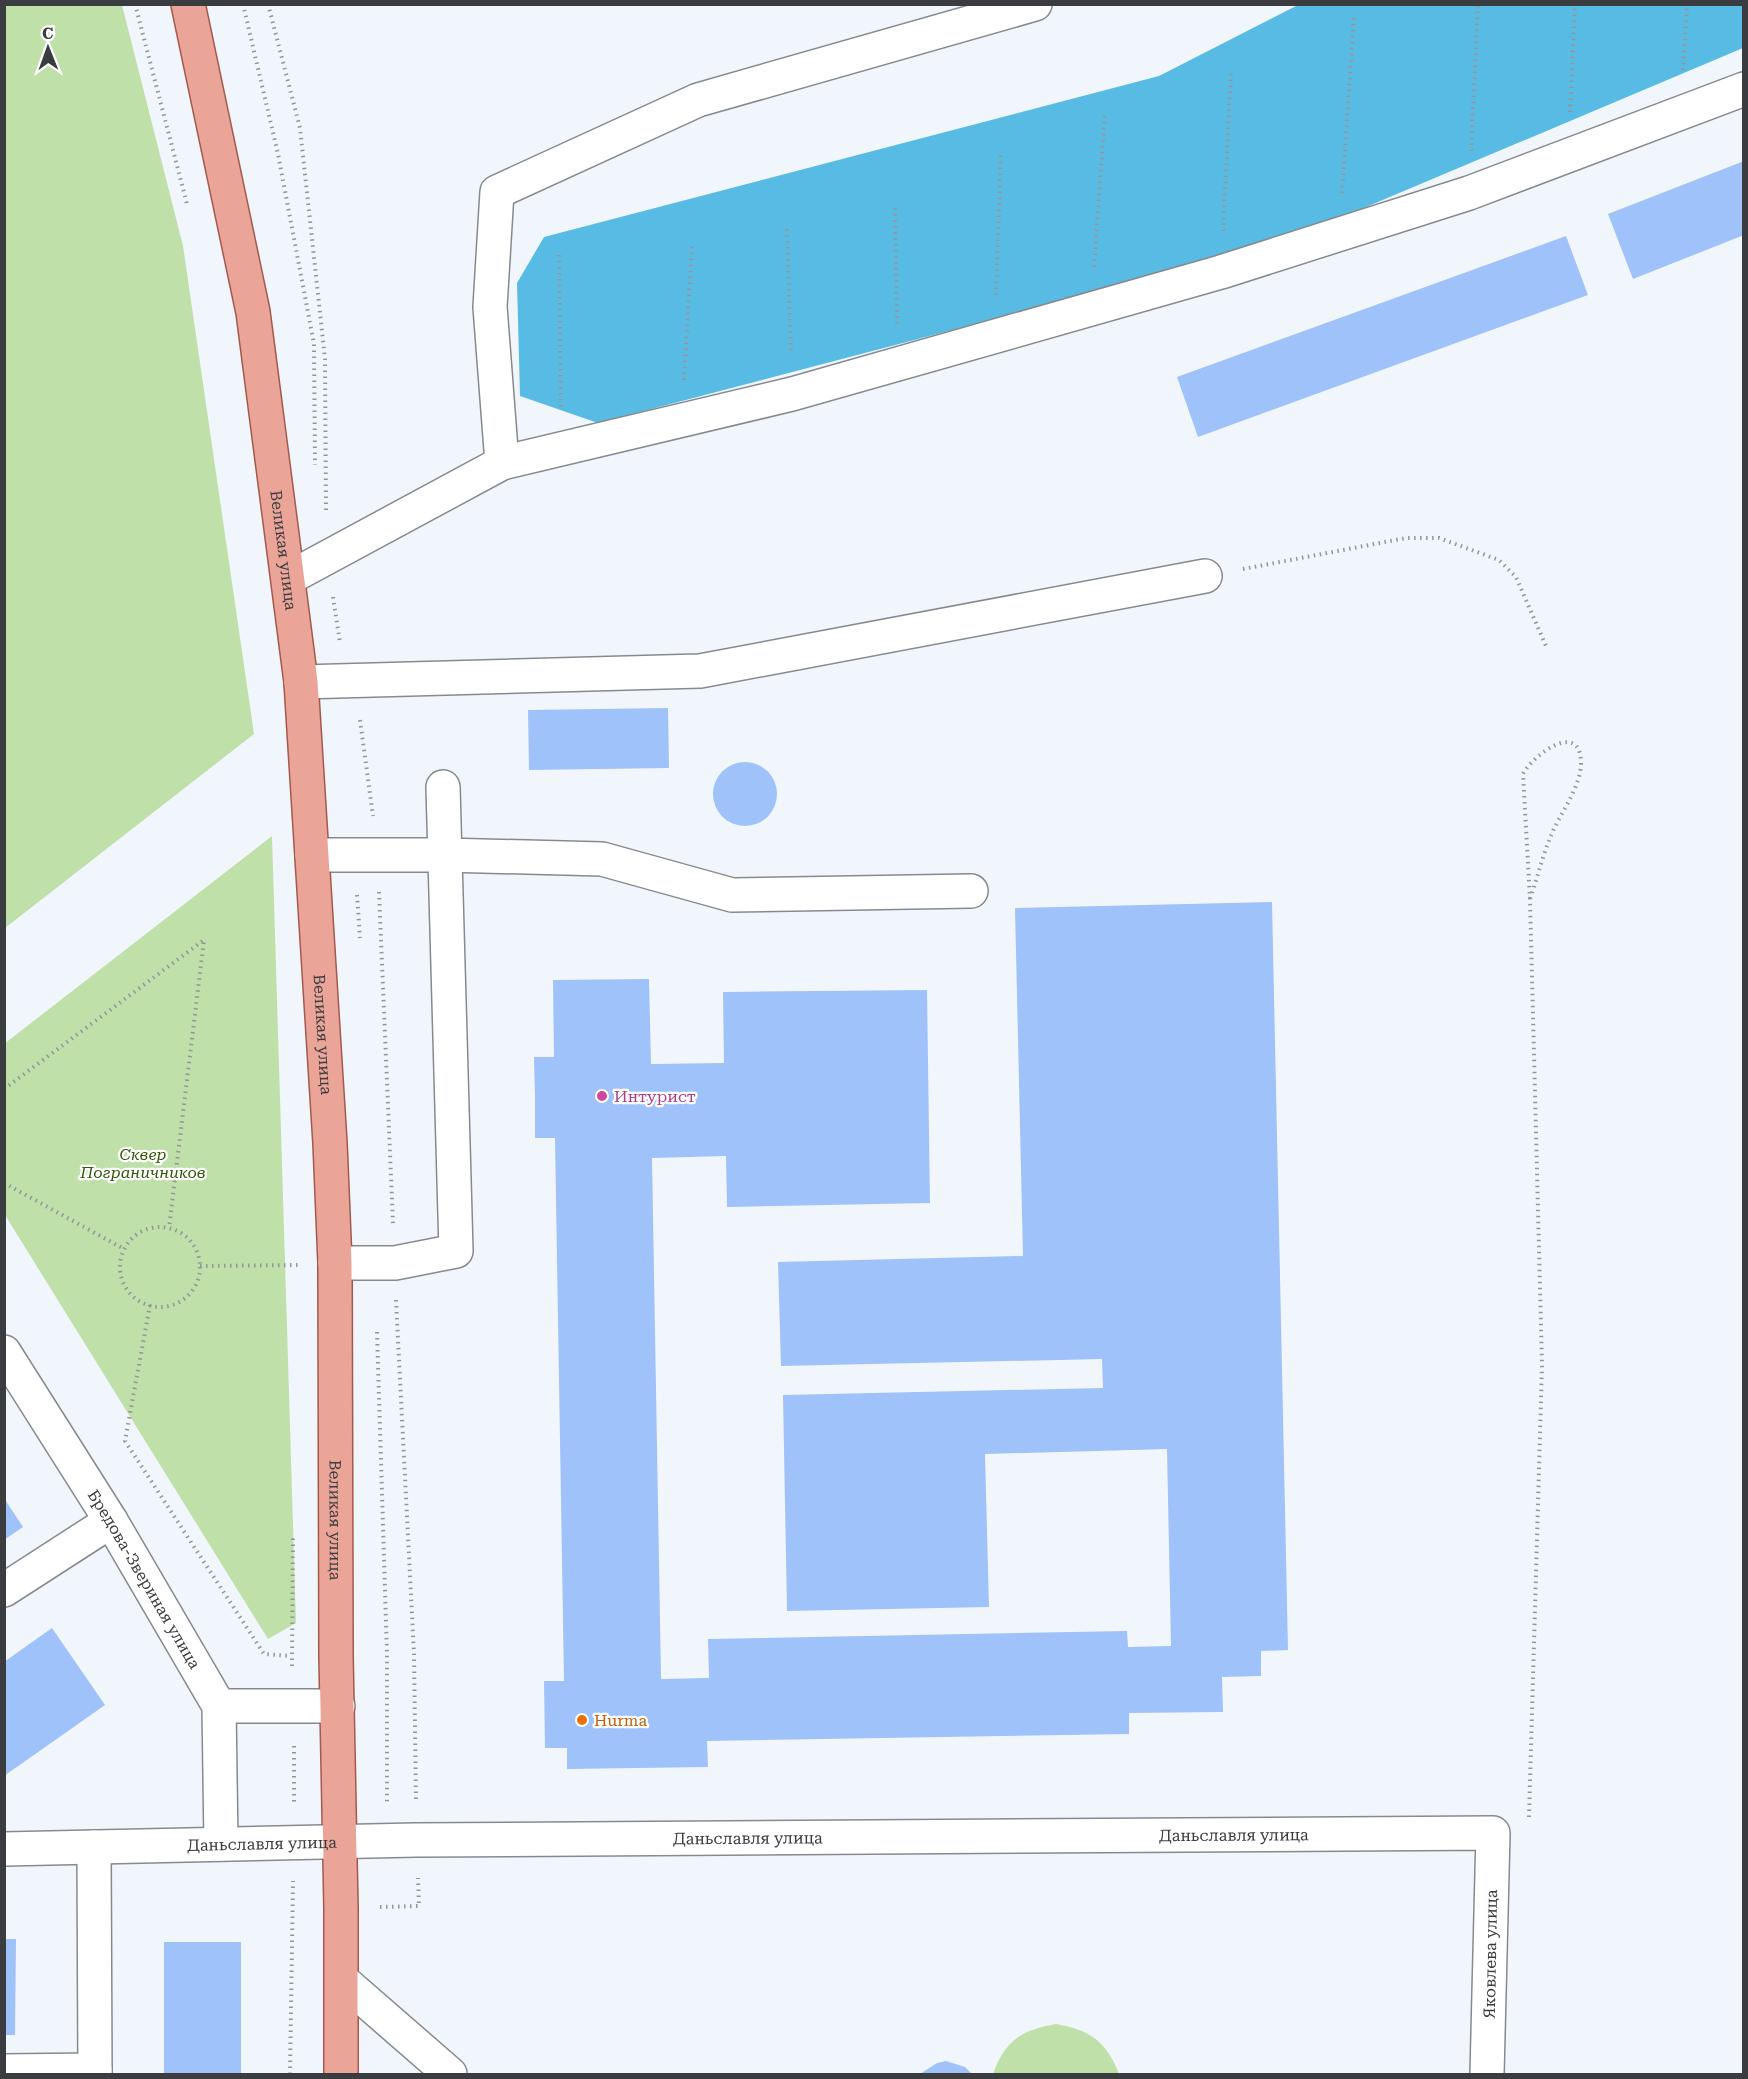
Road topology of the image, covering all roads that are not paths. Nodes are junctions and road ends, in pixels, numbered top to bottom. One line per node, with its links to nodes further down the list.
1 (188, 4): 6 (main road, Великая улица)
2 (1035, 4): 4 (street)
3 (1743, 89): 4 (street)
4 (502, 463): 6 (street)
5 (1205, 576): 7 (street)
6 (288, 578): 7 (main road, Великая улица)
7 (301, 682): 9 (main road, Великая улица)
8 (443, 787): 10 (street)
9 (312, 855): 10 (street); 12 (main road, Великая улица)
10 (445, 855): 11 (street); 12 (street)
11 (971, 891)
12 (335, 1263): 17 (main road, Великая улица)
13 (4, 1352): 14 (street, Бредова-Звериная улица)
14 (111, 1521): 15 (street); 16 (street, Бредова-Звериная улица)
15 (4, 1590)
16 (219, 1706): 17 (street); 20 (street)
17 (338, 1706): 19 (main road, Великая улица)
18 (1492, 1833): 19 (street, Даньславля улица); 28 (street, Яковлева улица)
19 (340, 1842): 20 (street, Даньславля улица); 23 (main road, Великая улица)
20 (221, 1844): 21 (street, Даньславля улица)
21 (94, 1847): 22 (street, Даньславля улица); 25 (street)
22 (4, 1849)
23 (342, 1980): 26 (main road, Великая улица); 27 (street)
24 (4, 2071): 25 (street)
25 (95, 2072)
26 (341, 2074)
27 (450, 2074)
28 (1487, 2074)

